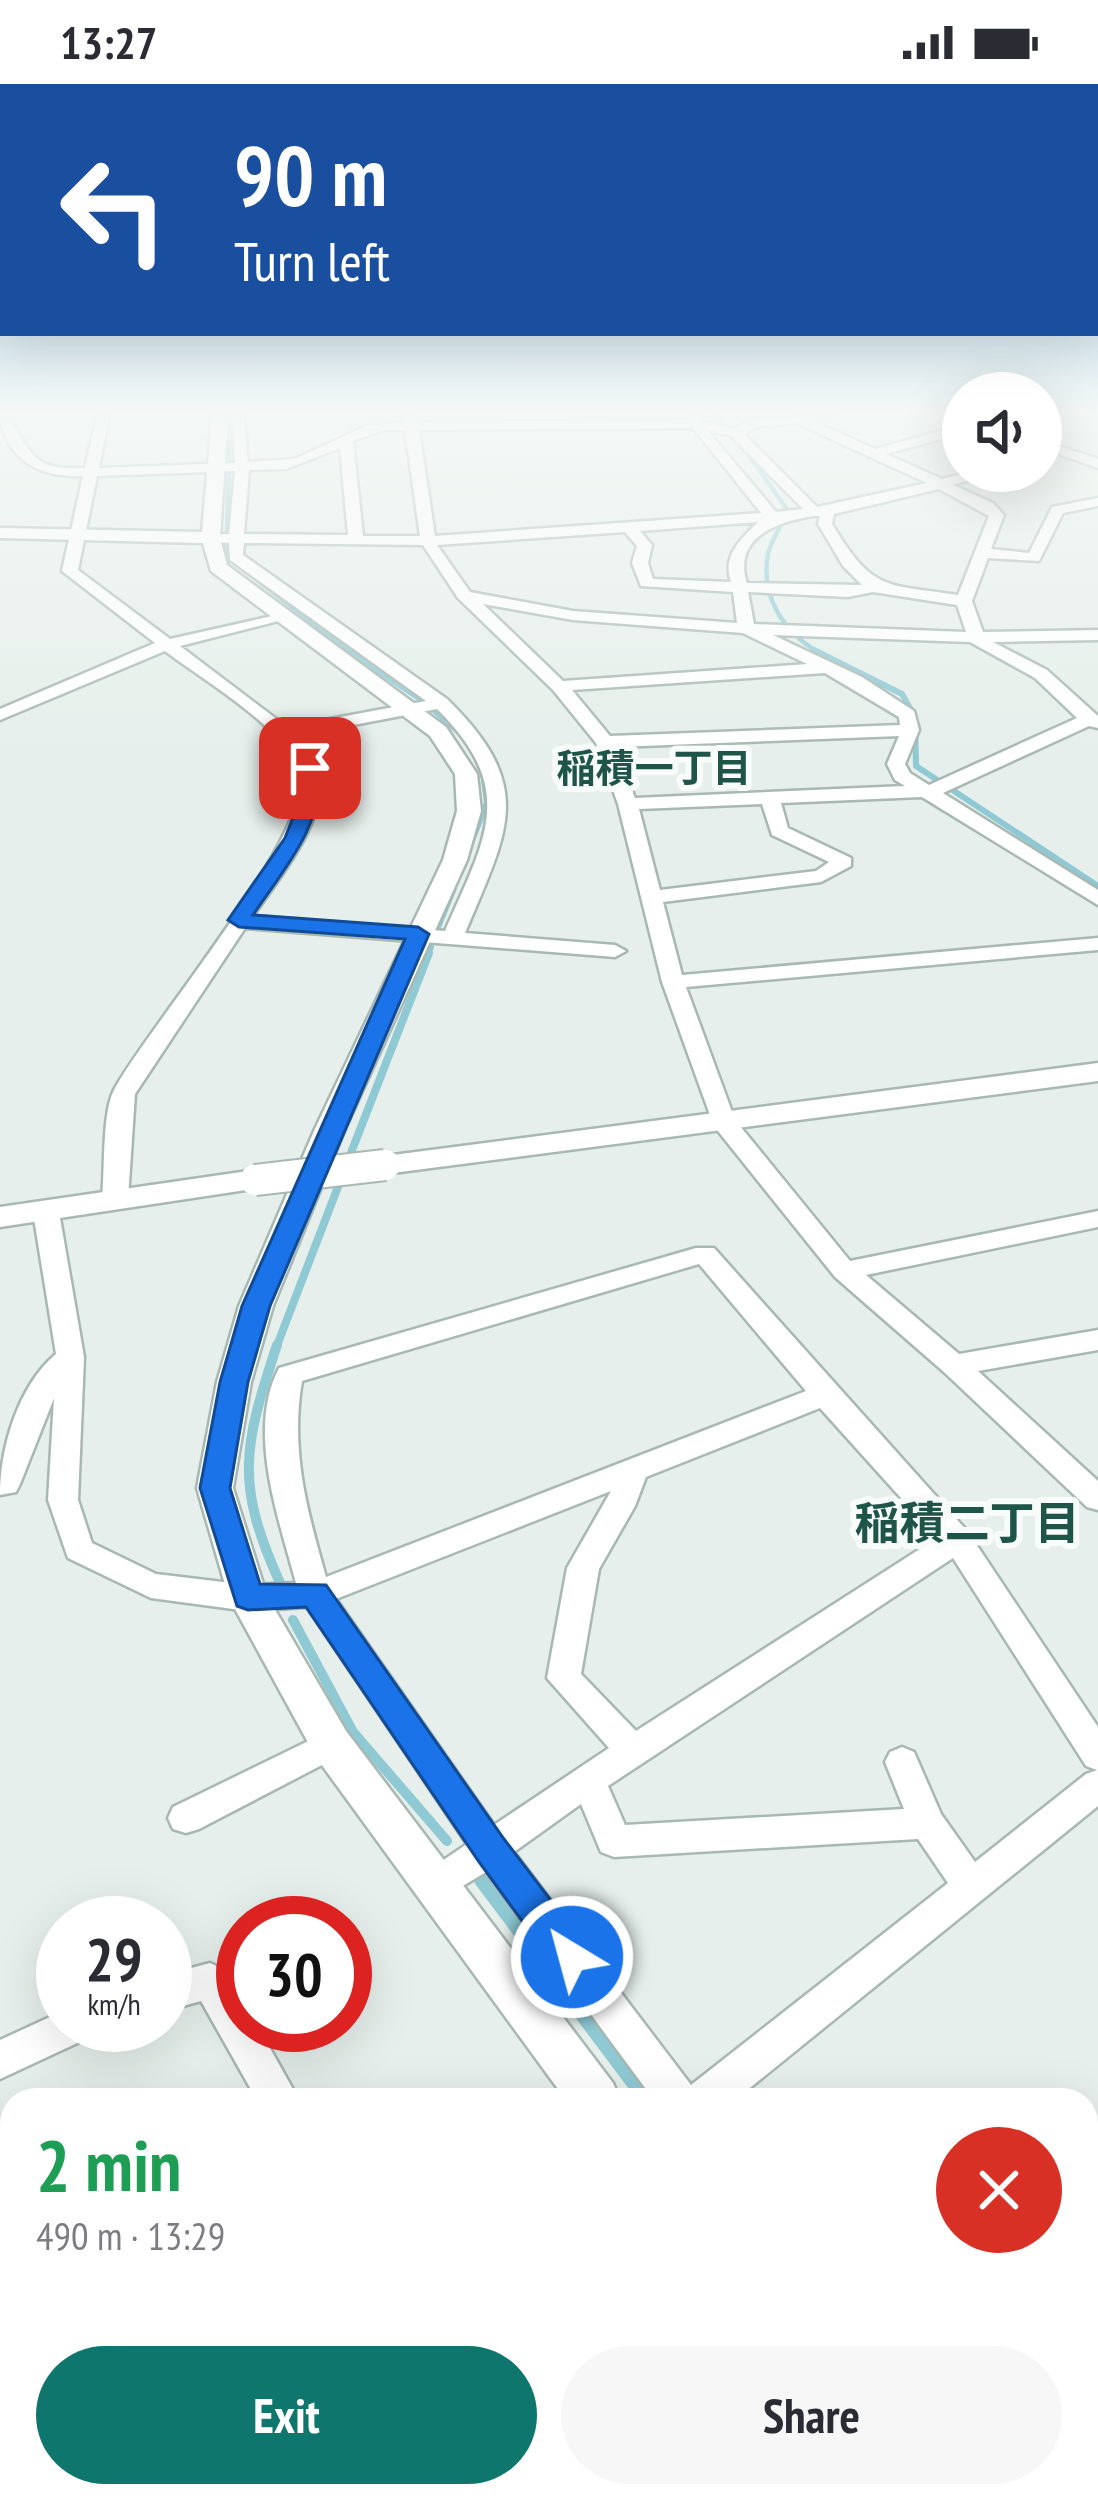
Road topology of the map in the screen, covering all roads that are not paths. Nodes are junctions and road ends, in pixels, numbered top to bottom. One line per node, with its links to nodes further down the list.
1 (78, 529): 13 (street)
2 (212, 529): 14 (street)
3 (237, 529): 15 (street)
4 (355, 529): 16 (street)
5 (426, 529): 17 (street)
6 (628, 529): 17 (street)
7 (630, 529): 19 (street)
8 (759, 529): 19 (street)
9 (828, 529): 20 (street)
10 (991, 529): 18 (street)
11 (1048, 529): 18 (street)
12 (0, 532): 13 (street)
13 (77, 534): 14 (street); 27 (street)
14 (211, 538): 15 (street); 23 (street)
15 (236, 538): 16 (street); 30 (street)
16 (356, 540): 17 (street)
17 (428, 541): 21 (street)
18 (982, 553): 22 (street)
19 (742, 586): 20 (street); 24 (street)
20 (873, 587): 22 (street)
21 (464, 595): 24 (street); 29 (street)
22 (964, 601): 26 (street)
23 (284, 615): 27 (street); 31 (street)
24 (747, 629): 26 (street); 28 (street)
25 (1098, 635): 26 (street)
26 (977, 640): 33 (street)
27 (164, 645): 32 (street); 35 (street)
28 (827, 668): 29 (street); 34 (street)
29 (559, 686): 36 (street)
30 (441, 704): 31 (street); 44 (street)
31 (411, 710): 35 (street); 43 (street)
32 (0, 715)
33 (1094, 721): 37 (street)
34 (910, 730): 36 (street); 37 (street)
35 (284, 733): 42 (street)
36 (605, 742): 39 (street)
37 (927, 791): 38 (street); 41 (street)
38 (770, 798): 39 (street); 40 (street)
39 (628, 804): 40 (street)
40 (652, 898): 47 (street)
41 (1098, 899)
42 (239, 920): 43 (street); 50 (street)
43 (418, 934): 44 (street); 64 (street)
44 (453, 938): 46 (street)
45 (1098, 944): 47 (street)
46 (615, 951)
47 (673, 982): 49 (street)
48 (1098, 1072): 49 (street)
49 (723, 1121): 50 (street, bridge); 54 (street)
50 (115, 1198): 51 (street)
51 (46, 1212): 52 (street); 56 (street)
52 (0, 1217)
53 (1098, 1219): 54 (street)
54 (844, 1271): 57 (street)
55 (1098, 1340): 57 (street)
56 (70, 1357): 60 (street); 64 (street)
57 (954, 1365): 61 (street)
58 (825, 1395): 59 (street); 62 (street); 63 (street)
59 (634, 1469): 63 (street); 66 (street)
60 (0, 1484)
61 (1092, 1485)
62 (957, 1540): 66 (street); 67 (street)
63 (315, 1594): 64 (street); 73 (street)
64 (248, 1598): 65 (street)
65 (331, 1744): 71 (street); 74 (street)
66 (633, 1751): 69 (street)
67 (1098, 1756)
68 (902, 1762): 72 (street)
69 (588, 1780): 72 (street); 73 (street)
70 (1098, 1785): 75 (street)
71 (186, 1817)
72 (927, 1823): 75 (street)
73 (491, 1850): 74 (street); 81 (street)
74 (436, 1886): 80 (street)
75 (971, 1886): 82 (street)
76 (192, 1986): 79 (street)
77 (36, 2043): 78 (street)
78 (0, 2060)
79 (272, 2088)
80 (587, 2088)
81 (669, 2088)
82 (719, 2088)

